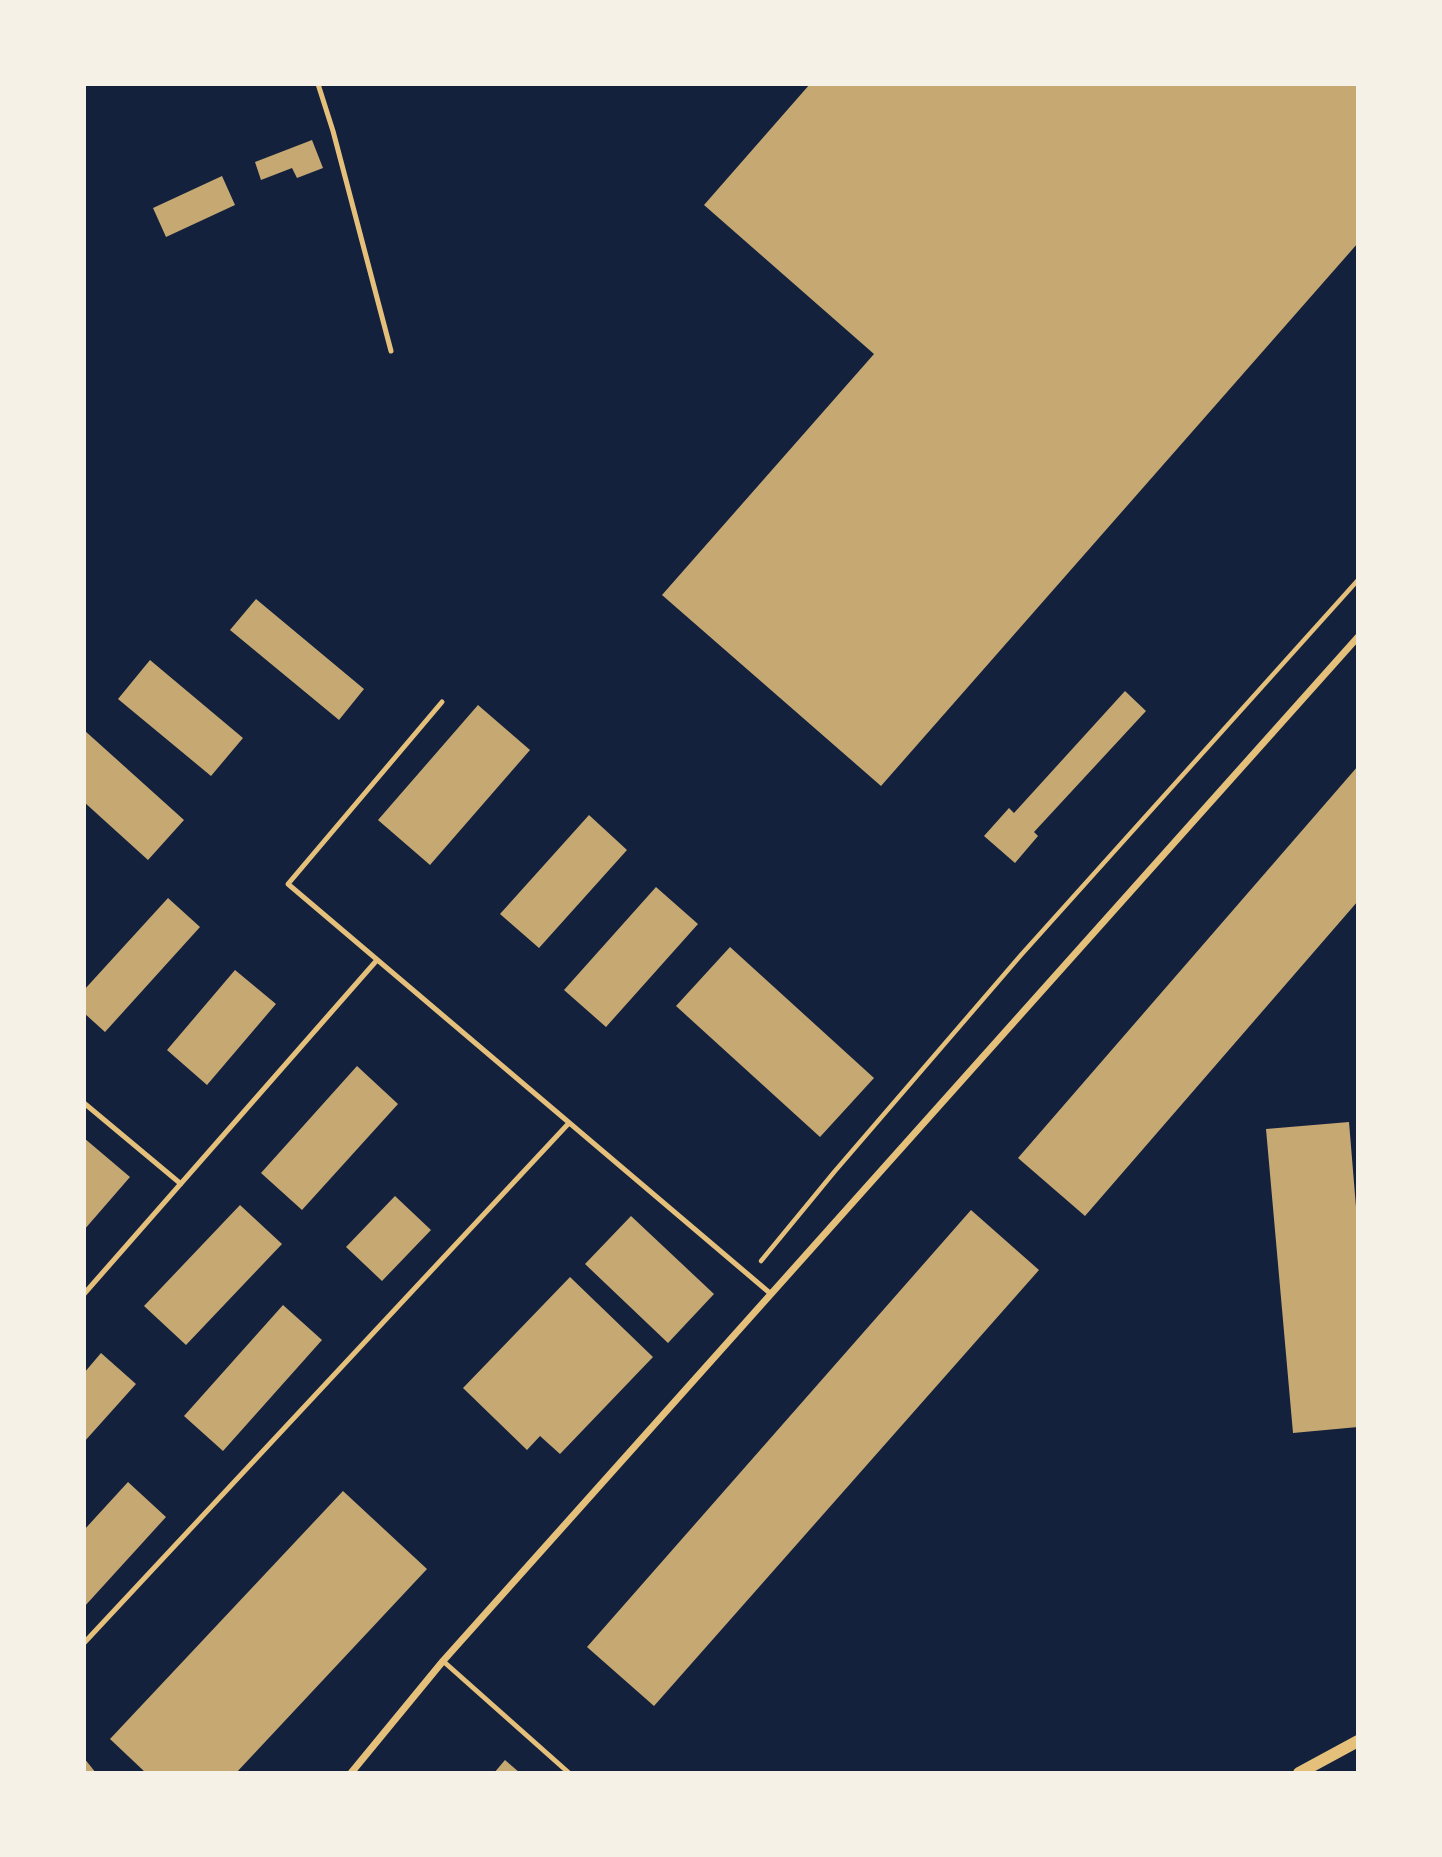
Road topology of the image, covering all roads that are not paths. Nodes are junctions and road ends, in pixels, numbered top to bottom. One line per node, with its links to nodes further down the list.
1 (318, 84): 2 (lane)
2 (391, 351)
3 (1358, 637): 10 (street)
4 (442, 702): 5 (lane)
5 (377, 960): 7 (lane); 8 (lane)
6 (84, 1103): 8 (lane)
7 (569, 1123): 10 (lane); 11 (lane)
8 (181, 1184): 9 (lane)
9 (84, 1294)
10 (771, 1294): 12 (street)
11 (84, 1643)
12 (443, 1661): 14 (street); 15 (lane)
13 (1358, 1741): 16 (street)
14 (351, 1773)
15 (569, 1773)
16 (1299, 1773)

